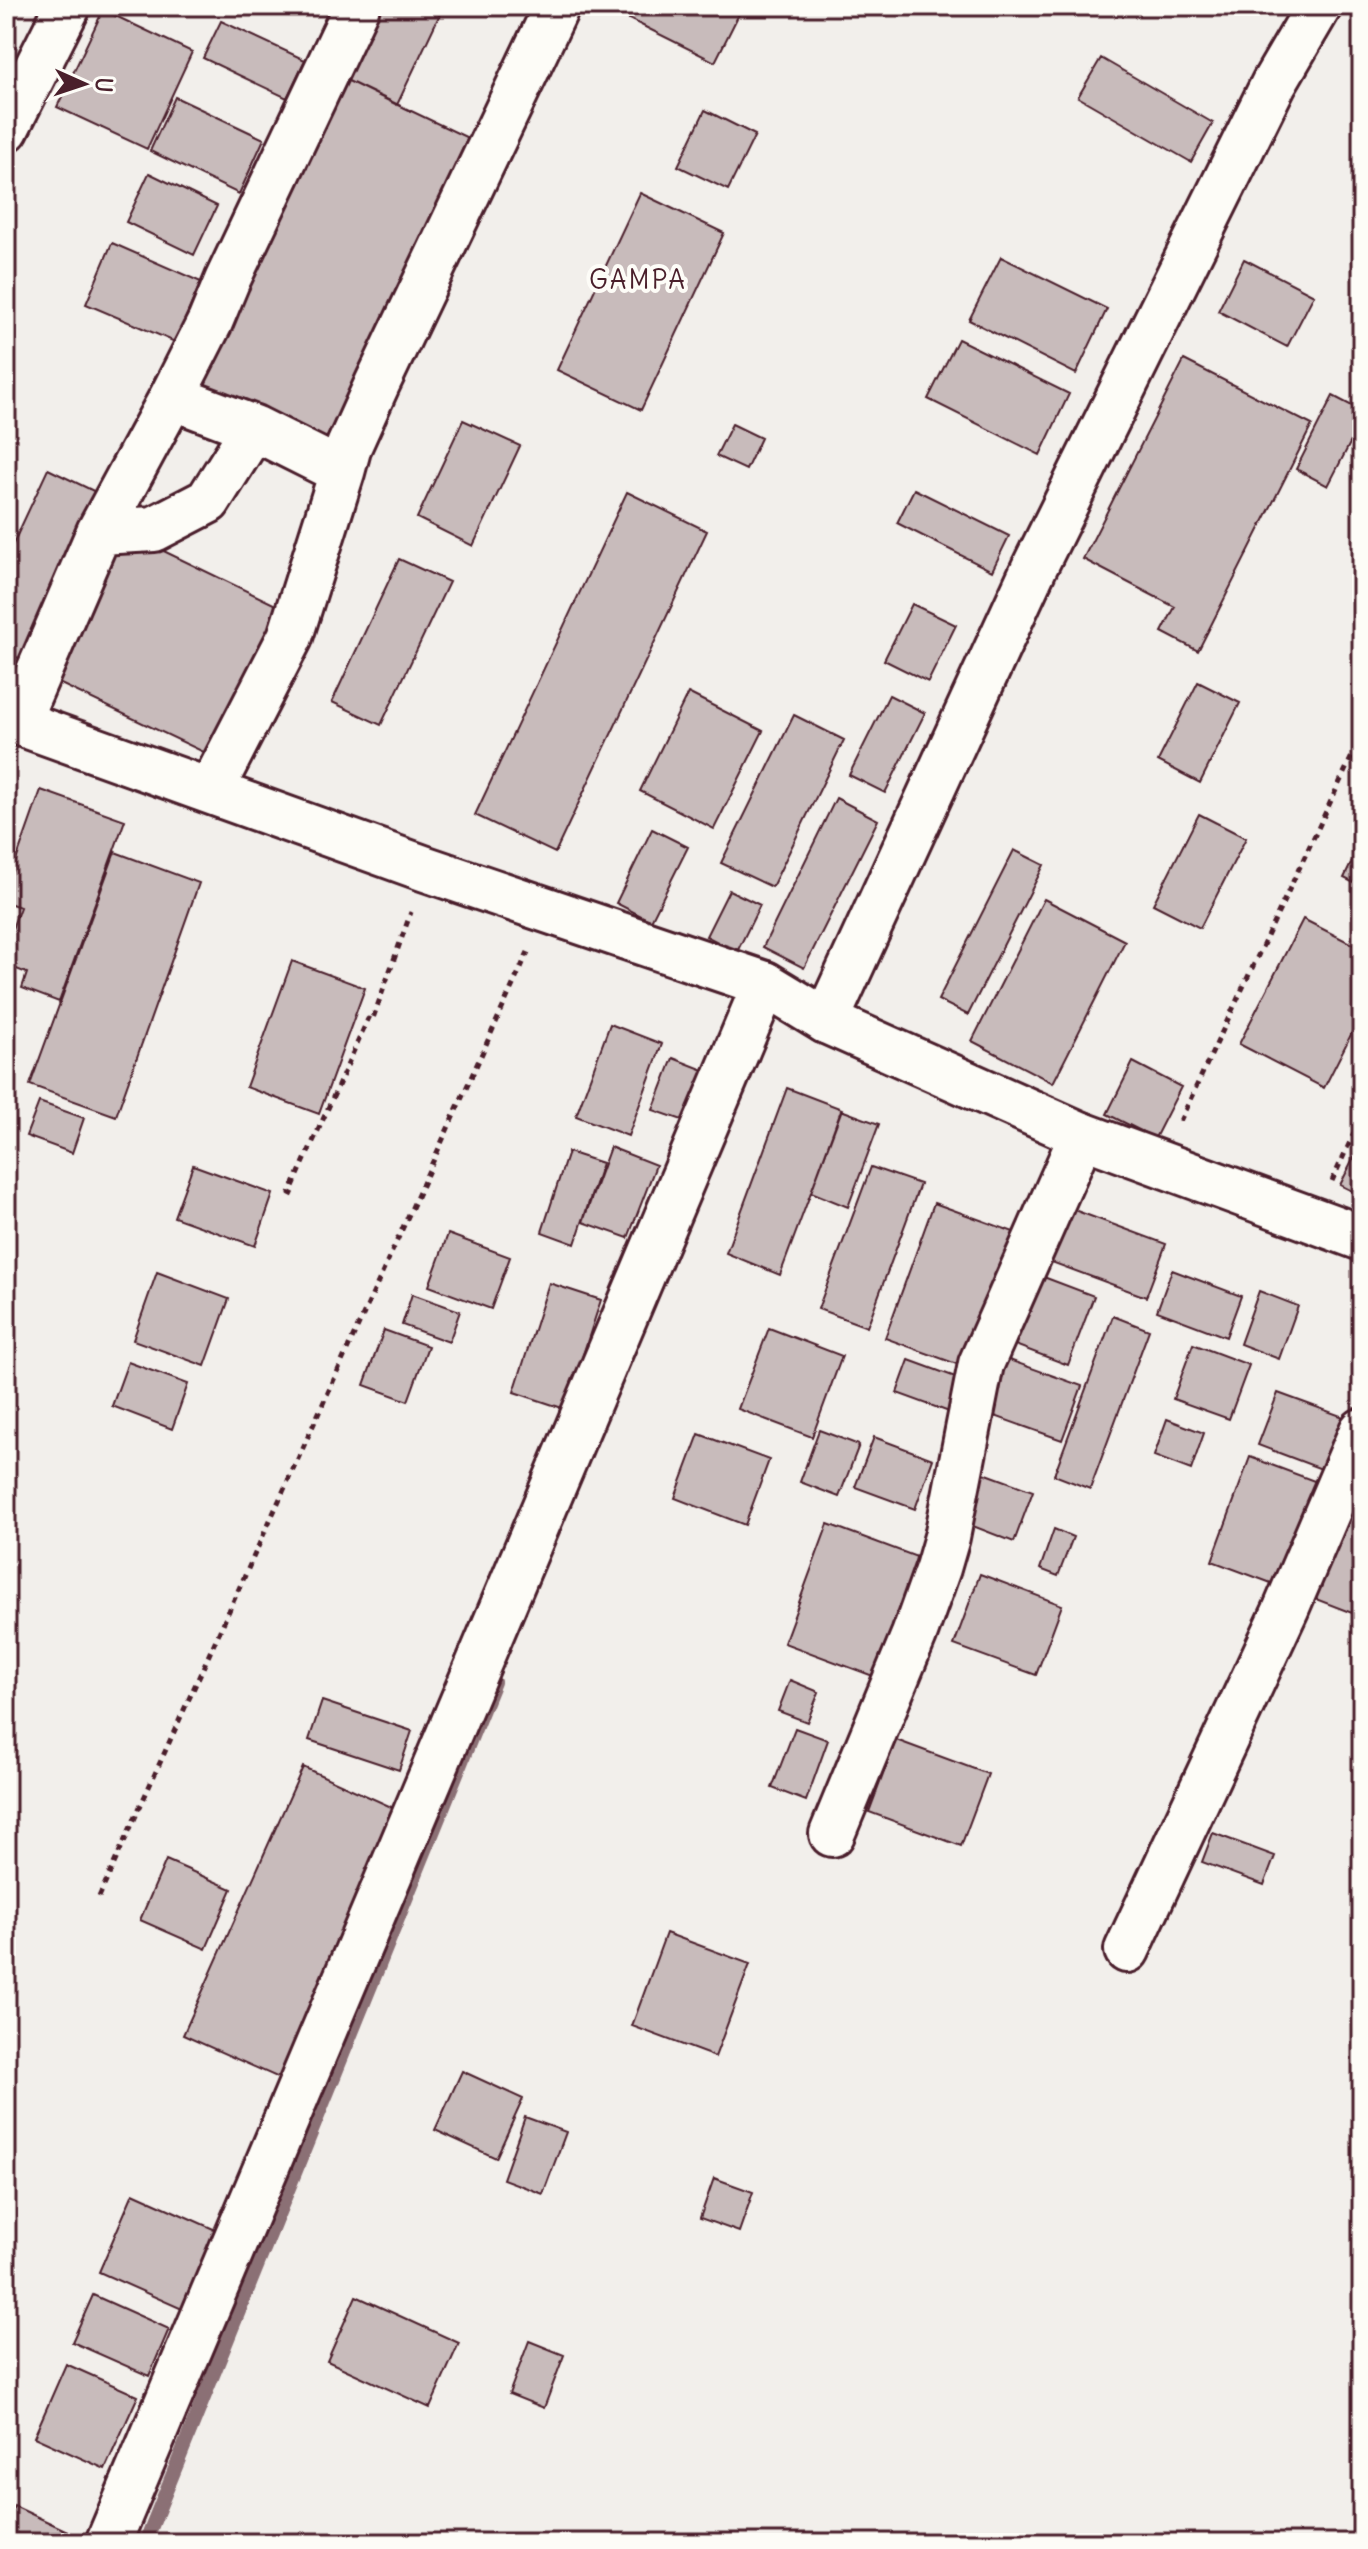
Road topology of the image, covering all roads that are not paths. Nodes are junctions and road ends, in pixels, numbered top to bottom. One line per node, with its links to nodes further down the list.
1 (68, 6): 5 (street)
2 (357, 6): 6 (street)
3 (557, 6): 8 (street)
4 (1319, 6): 13 (street)
5 (6, 129)
6 (172, 397): 7 (street); 9 (street)
7 (254, 428): 8 (street); 9 (street)
8 (342, 472): 11 (street)
9 (99, 532): 10 (street)
10 (11, 720): 11 (street)
11 (211, 790): 12 (street)
12 (765, 984): 13 (street); 19 (street)
13 (826, 1021): 14 (street)
14 (1082, 1135): 15 (street); 17 (street)
15 (1362, 1238)
16 (1362, 1431): 18 (street)
17 (832, 1834)
18 (1127, 1950)
19 (108, 2543)

